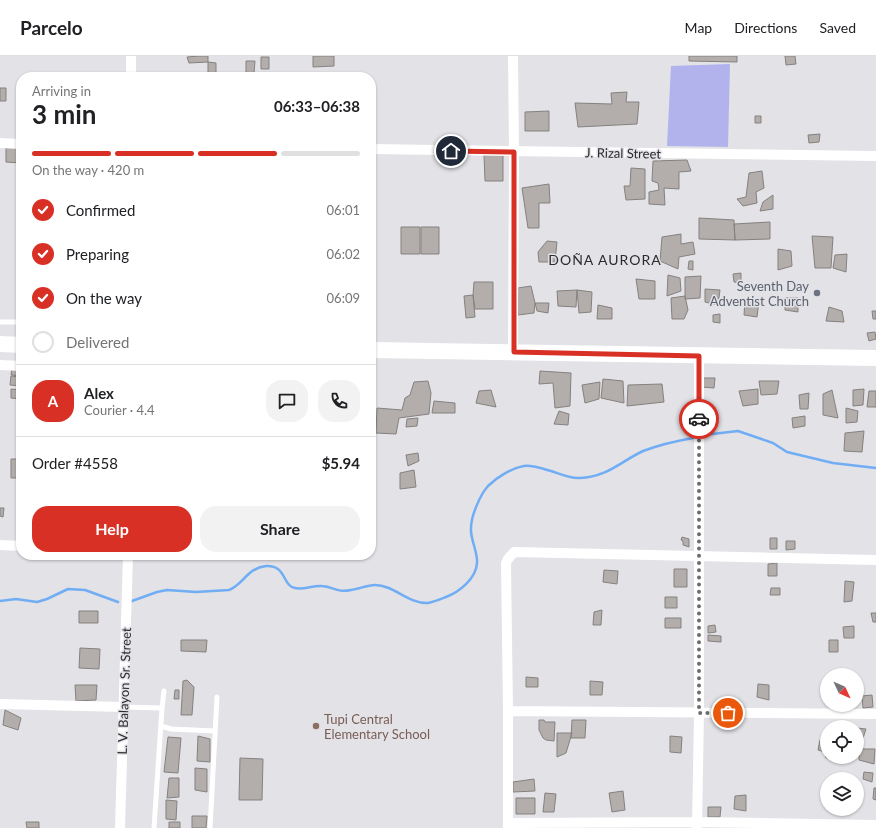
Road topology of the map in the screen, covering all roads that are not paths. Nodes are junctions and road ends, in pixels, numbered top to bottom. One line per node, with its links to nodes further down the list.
1 (131, 56): 3 (street)
2 (513, 56): 7 (street)
3 (131, 72)
4 (0, 143): 5 (street)
5 (16, 144)
6 (376, 149): 7 (street, J. Rizal Street)
7 (514, 152): 8 (street, J. Rizal Street); 14 (street)
8 (876, 156)
9 (0, 322): 10 (lane)
10 (16, 322)
11 (0, 344): 12 (highway)
12 (16, 345)
13 (376, 350): 14 (highway)
14 (514, 352): 15 (highway)
15 (699, 356): 16 (highway); 21 (street)
16 (876, 358)
17 (0, 365): 18 (street)
18 (16, 366)
19 (0, 545): 20 (street)
20 (16, 546)
21 (699, 556): 23 (street); 29 (street); 30 (street)
22 (128, 560): 27 (street, L. V. Balayon Sr. Street)
23 (876, 560)
24 (164, 691): 28 (lane)
25 (217, 697): 33 (lane)
26 (0, 704): 27 (street)
27 (123, 707): 28 (lane); 37 (street, L. V. Balayon Sr. Street)
28 (162, 708): 32 (lane)
29 (508, 711): 30 (street); 34 (street)
30 (699, 713): 31 (street); 35 (street)
31 (876, 714)
32 (161, 726): 33 (lane); 38 (lane)
33 (215, 731): 39 (lane)
34 (508, 825): 35 (street)
35 (697, 825): 36 (street)
36 (876, 825)
37 (120, 828)
38 (154, 828)
39 (210, 828)

